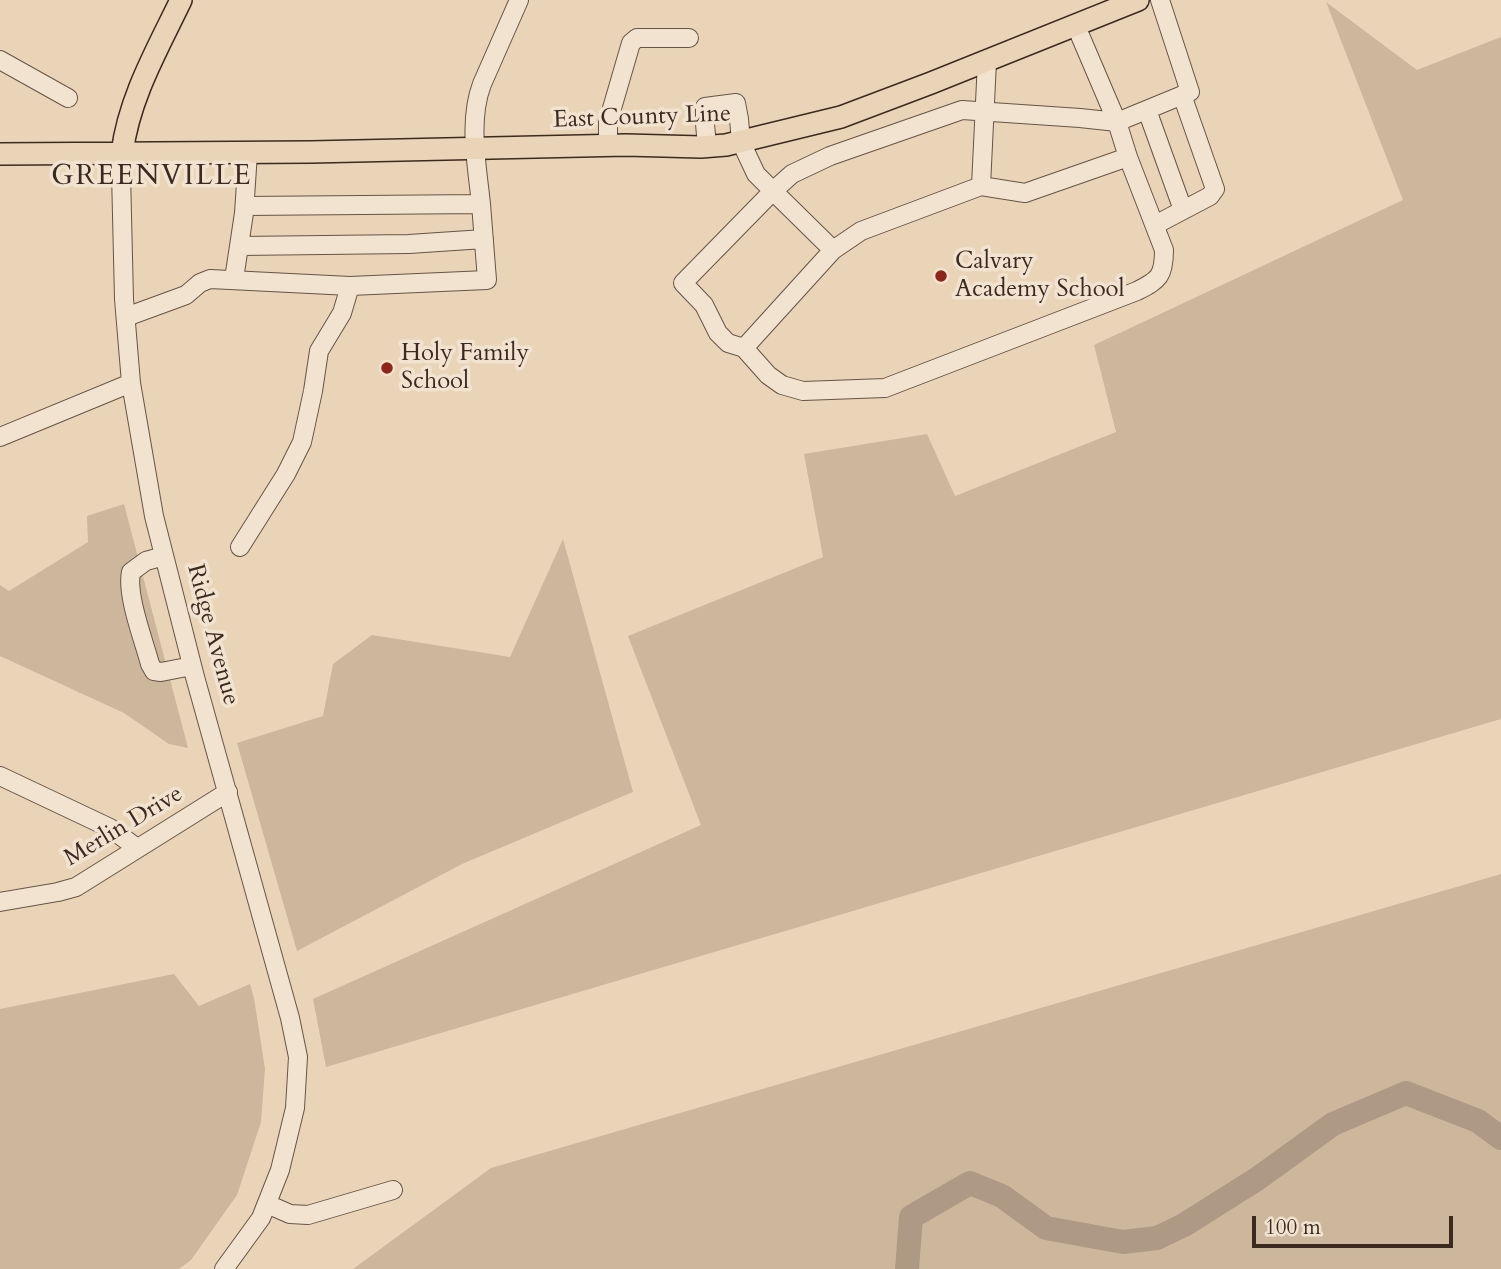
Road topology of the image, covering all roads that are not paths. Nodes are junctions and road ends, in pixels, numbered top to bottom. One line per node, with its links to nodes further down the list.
1 (180, 0): 18 (main road, Ridge Avenue)
2 (519, 0): 17 (street)
3 (1138, 0): 5 (main road, East County Line)
4 (1160, 0): 9 (street)
5 (1076, 26): 8 (main road, East County Line); 13 (street)
6 (689, 38): 15 (street)
7 (0, 60): 10 (street)
8 (987, 61): 12 (street); 14 (main road, East County Line)
9 (1186, 94): 11 (street); 26 (street)
10 (68, 98)
11 (1147, 110): 13 (street); 26 (street)
12 (985, 111): 13 (street); 22 (street); 23 (street)
13 (1117, 122): 21 (street)
14 (741, 142): 16 (main road, East County Line); 16 (street); 23 (street)
15 (608, 145): 16 (main road, East County Line); 17 (main road, East County Line)
16 (707, 146)
17 (475, 148): 19 (main road, East County Line); 24 (street)
18 (122, 153): 19 (main road, East County Line); 20 (main road, East County Line); 33 (street, Ridge Avenue)
19 (248, 153): 25 (street)
20 (0, 154)
21 (1128, 157): 22 (street); 27 (street)
22 (981, 186): 30 (street)
23 (773, 191): 30 (street); 34 (street)
24 (481, 204): 25 (street); 28 (street)
25 (245, 206): 29 (street)
26 (1183, 211): 27 (street)
27 (1155, 225): 34 (street)
28 (484, 239): 29 (street); 32 (street)
29 (239, 246): 31 (street)
30 (833, 250): 34 (street)
31 (234, 279): 32 (street); 33 (street)
32 (350, 286): 37 (street)
33 (126, 317): 35 (street, Ridge Avenue)
34 (744, 348)
35 (131, 383): 36 (street); 38 (street, Ridge Avenue)
36 (0, 438)
37 (240, 547)
38 (164, 556): 39 (street, Ridge Avenue); 39 (street)
39 (192, 666): 41 (street, Ridge Avenue)
40 (0, 776): 42 (street)
41 (228, 792): 42 (street, Merlin Drive); 45 (street, Ridge Avenue)
42 (137, 848): 43 (street, Merlin Drive)
43 (0, 902)
44 (393, 1189): 45 (street)
45 (267, 1204): 46 (street, Ridge Avenue)
46 (224, 1269)

